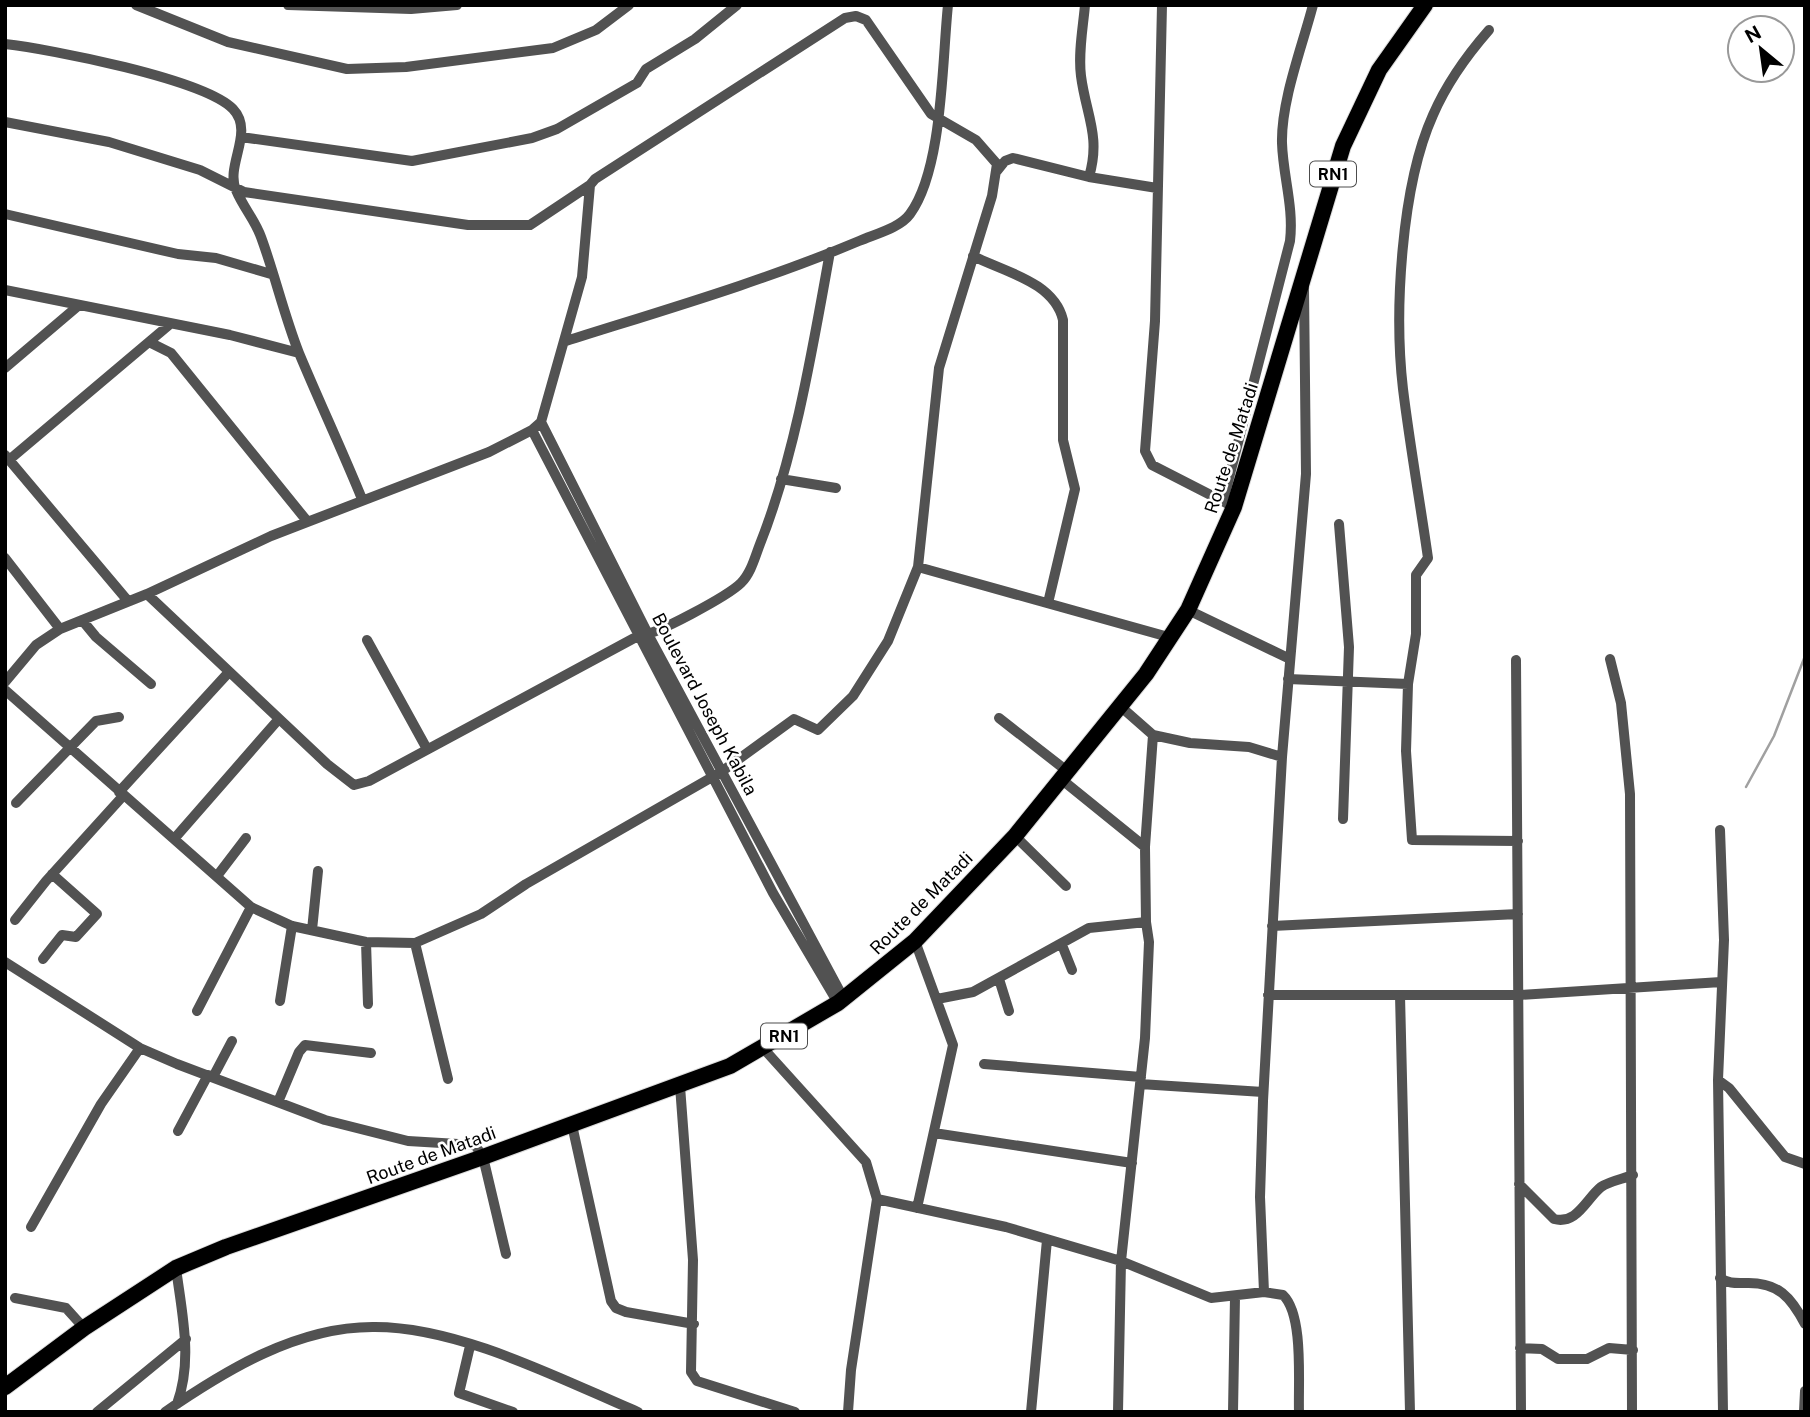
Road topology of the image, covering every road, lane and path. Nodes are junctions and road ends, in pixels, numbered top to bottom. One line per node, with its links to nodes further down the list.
1 (136, 5): 3 (street)
2 (457, 5): 10 (street)
3 (629, 5)
4 (737, 5): 16 (street)
5 (948, 5): 13 (street)
6 (1085, 5): 18 (street)
7 (1162, 5): 21 (street)
8 (1312, 5): 40 (street)
9 (1425, 5): 26 (highway, Route de Matadi / RN1)
10 (295, 6)
11 (1489, 30): 62 (street)
12 (5, 44): 16 (street)
13 (938, 116): 17 (street); 19 (street); 23 (street)
14 (9, 123): 15 (street); 20 (street)
15 (5, 136)
16 (241, 137): 20 (street)
17 (997, 171): 18 (street); 24 (street)
18 (1089, 177): 21 (street)
19 (590, 185): 20 (street); 30 (street)
20 (234, 188): 25 (street)
21 (1157, 188): 40 (street)
22 (5, 214): 25 (street)
23 (830, 252): 30 (street); 37 (street)
24 (973, 256): 44 (street); 47 (street)
25 (271, 274): 32 (street)
26 (1304, 274): 40 (highway, Route de Matadi / RN1); 54 (street)
27 (5, 290): 28 (street)
28 (78, 306): 29 (street); 33 (street)
29 (169, 325): 31 (street); 32 (street)
30 (566, 341): 34 (street)
31 (149, 342): 36 (street); 41 (street)
32 (299, 353): 39 (street)
33 (5, 368)
34 (541, 422): 35 (street); 51 (street, Boulevard Joseph Kabila)
35 (532, 430): 39 (street); 51 (street, Boulevard Joseph Kabila)
36 (7, 458): 46 (street)
37 (781, 479): 38 (street); 51 (street)
38 (836, 488)
39 (362, 499): 41 (street)
40 (1229, 504): 48 (highway, Route de Matadi / RN1)
41 (307, 521): 45 (street)
42 (1339, 524): 59 (street)
43 (5, 558): 50 (street)
44 (918, 567): 47 (street); 72 (street)
45 (147, 594): 46 (street); 57 (street)
46 (128, 601): 49 (street)
47 (1048, 603): 52 (street)
48 (1188, 610): 52 (highway, Route de Matadi / RN1); 54 (street)
49 (82, 620): 50 (street); 61 (street)
50 (60, 629): 60 (street)
51 (644, 636): 70 (street); 72 (street, Boulevard Joseph Kabila)
52 (1172, 638): 64 (highway, Route de Matadi / RN1)
53 (367, 640): 70 (street)
54 (1290, 659): 58 (street)
55 (1611, 659): 103 (street)
56 (1516, 660): 81 (street)
57 (229, 672): 67 (street); 74 (street)
58 (1288, 678): 59 (street); 71 (street)
59 (1346, 680): 62 (street); 76 (street)
60 (5, 681)
61 (151, 684)
62 (1408, 684): 81 (street)
63 (5, 690): 69 (street)
64 (1120, 706): 68 (street); 73 (highway, Route de Matadi / RN1)
65 (120, 717): 69 (street)
66 (999, 718): 73 (street)
67 (278, 719): 70 (street); 80 (street)
68 (1153, 735): 71 (street); 82 (street)
69 (70, 746): 74 (street); 75 (street)
70 (427, 749)
71 (1282, 758): 92 (street)
72 (717, 774): 96 (street); 109 (street, Boulevard Joseph Kabila)
73 (1064, 775): 78 (highway, Route de Matadi / RN1); 82 (street)
74 (121, 794): 80 (street); 84 (street)
75 (16, 803)
76 (1343, 819)
77 (1720, 830): 102 (street)
78 (1014, 836): 86 (street); 94 (highway, Route de Matadi / RN1)
79 (246, 838): 85 (street)
80 (174, 839): 85 (street)
81 (1518, 841): 88 (street)
82 (1145, 846): 90 (street)
83 (318, 871): 93 (street)
84 (52, 874): 89 (street); 98 (street)
85 (217, 876): 87 (street)
86 (1066, 886)
87 (251, 907): 91 (street); 112 (street)
88 (1518, 914): 92 (street); 106 (street)
89 (15, 920)
90 (1146, 922): 97 (street); 121 (street)
91 (292, 926): 93 (street); 108 (street)
92 (1272, 926): 104 (street)
93 (312, 930): 95 (street)
94 (915, 941): 107 (street); 109 (highway, Route de Matadi / RN1)
95 (366, 943): 96 (street); 110 (street)
96 (415, 943): 119 (street)
97 (1062, 945): 100 (street); 101 (street)
98 (43, 959)
99 (5, 962): 114 (street)
100 (1072, 970)
101 (999, 979): 107 (street); 111 (street)
102 (1721, 982): 103 (street); 120 (street)
103 (1631, 988): 106 (street); 131 (street)
104 (1268, 995): 105 (street); 123 (street)
105 (1400, 995): 106 (street); 164 (street)
106 (1519, 995): 132 (street)
107 (937, 999): 127 (street)
108 (280, 1001)
109 (841, 1001): 115 (highway, Route de Matadi / RN1)
110 (368, 1004)
111 (1009, 1011)
112 (197, 1012)
113 (232, 1041): 118 (street)
114 (140, 1048): 118 (street); 135 (street)
115 (763, 1048): 122 (highway, Route de Matadi / RN1); 133 (street)
116 (371, 1052): 124 (street)
117 (984, 1064): 121 (street)
118 (210, 1076): 124 (street); 126 (street)
119 (448, 1079)
120 (1718, 1080): 130 (street); 140 (street)
121 (1140, 1081): 123 (street); 129 (street)
122 (680, 1086): 125 (highway, Route de Matadi / RN1); 144 (street)
123 (1263, 1092): 141 (street)
124 (278, 1102): 128 (street)
125 (572, 1125): 128 (highway, Route de Matadi / RN1); 144 (street)
126 (178, 1131)
127 (934, 1133): 129 (street); 134 (street)
128 (483, 1157): 137 (street); 139 (highway, Route de Matadi / RN1)
129 (1132, 1163): 138 (street)
130 (1805, 1164)
131 (1633, 1175): 132 (street); 150 (street)
132 (1519, 1184): 149 (street)
133 (877, 1199): 134 (street); 159 (street)
134 (917, 1208): 136 (street)
135 (31, 1227)
136 (1047, 1240): 138 (street); 160 (street)
137 (506, 1254)
138 (1121, 1261): 142 (street); 161 (street)
139 (176, 1268): 146 (highway, Route de Matadi / RN1); 147 (street)
140 (1720, 1278): 145 (street); 167 (street)
141 (1264, 1292): 142 (street); 163 (street)
142 (1235, 1297): 162 (street)
143 (15, 1298): 146 (street)
144 (694, 1324): 158 (street)
145 (1805, 1324)
146 (84, 1328): 151 (highway, Route de Matadi / RN1)
147 (186, 1339): 153 (street); 154 (street)
148 (470, 1346): 153 (street); 156 (street); 157 (street)
149 (1520, 1348): 150 (street); 165 (street)
150 (1633, 1350): 166 (street)
151 (5, 1387)
152 (1805, 1391): 168 (street)
153 (177, 1404): 155 (street)
154 (97, 1412)
155 (165, 1412)
156 (513, 1412)
157 (638, 1412)
158 (795, 1412)
159 (848, 1412)
160 (1031, 1412)
161 (1118, 1412)
162 (1233, 1412)
163 (1299, 1412)
164 (1410, 1412)
165 (1521, 1412)
166 (1632, 1412)
167 (1723, 1412)
168 (1804, 1412)

